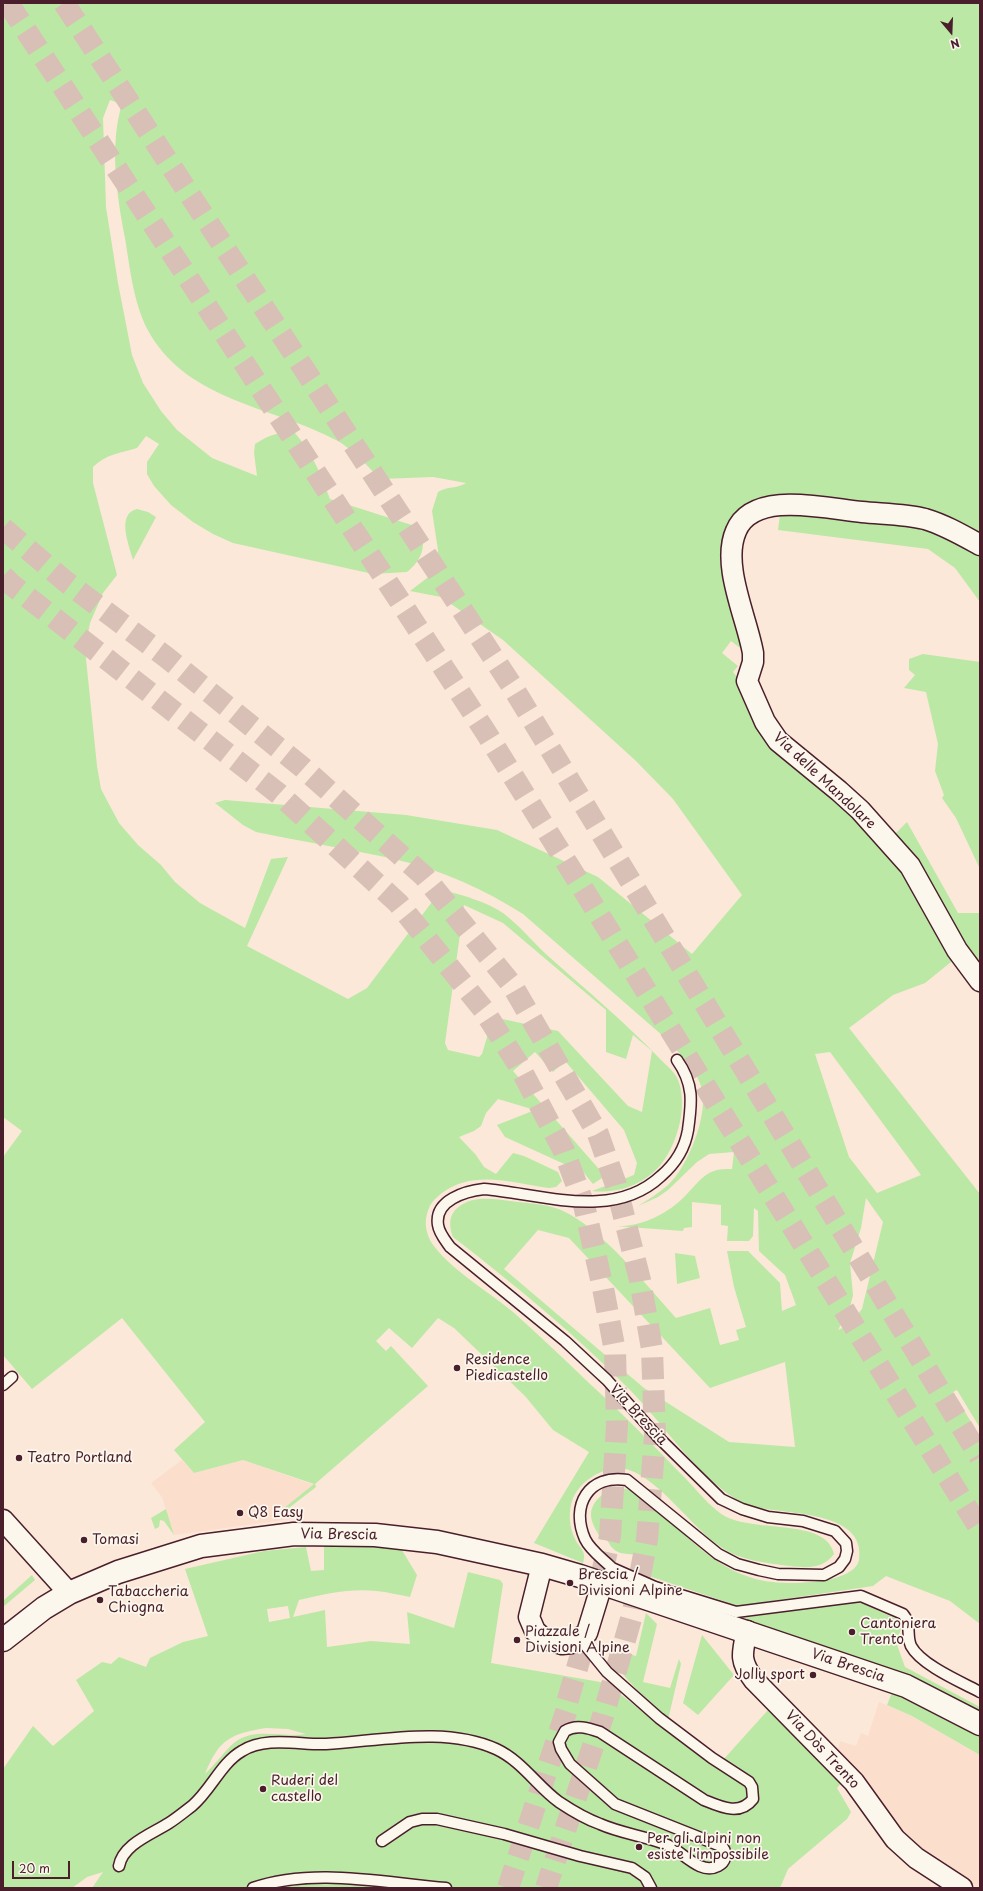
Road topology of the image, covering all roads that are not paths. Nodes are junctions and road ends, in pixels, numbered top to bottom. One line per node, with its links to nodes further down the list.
1 (980, 545): 2 (street, Via delle Mandolare)
2 (980, 981)
3 (677, 1060): 8 (lane, Via Brescia)
4 (12, 1378): 5 (lane)
5 (3, 1385)
6 (3, 1520): 9 (street)
7 (542, 1565): 8 (street, Via Brescia); 9 (street, Via Brescia); 11 (street)
8 (607, 1576): 10 (street, Via Brescia); 11 (street); 13 (lane)
9 (69, 1593): 12 (street, Via Brescia)
10 (747, 1631): 14 (street, Via Brescia); 20 (street, Via Dòs Trento)
11 (580, 1639): 16 (lane)
12 (3, 1640)
13 (980, 1692)
14 (980, 1724)
15 (382, 1841): 19 (lane)
16 (119, 1866)
17 (253, 1888): 18 (lane)
18 (446, 1888)
19 (652, 1888)
20 (962, 1888)

